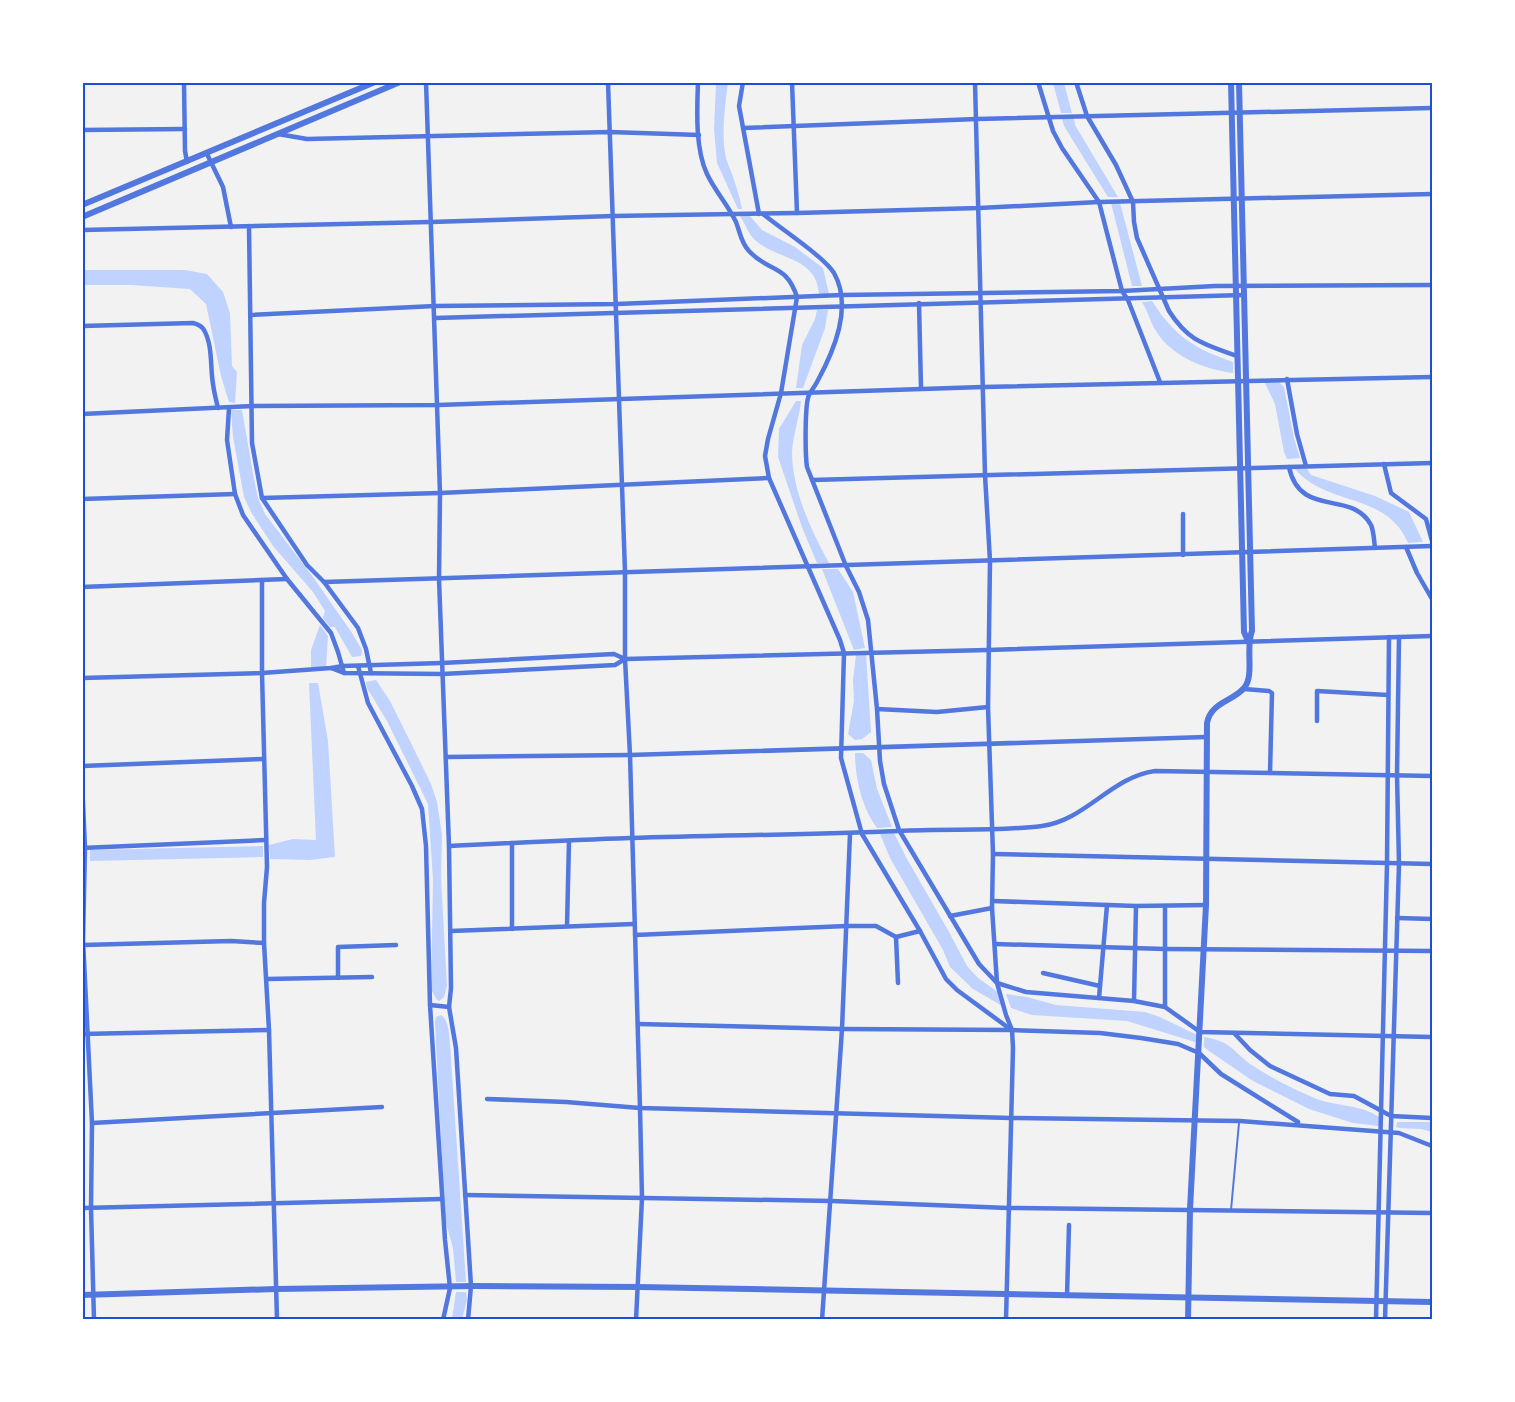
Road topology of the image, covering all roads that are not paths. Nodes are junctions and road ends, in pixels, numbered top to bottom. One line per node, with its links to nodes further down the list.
1 (184, 82): 22 (street)
2 (375, 82): 24 (street)
3 (400, 82): 26 (street)
4 (426, 82): 27 (street)
5 (609, 82): 25 (street)
6 (698, 82): 28 (street)
7 (743, 82): 21 (street)
8 (792, 82): 20 (street)
9 (975, 82): 19 (street)
10 (1038, 82): 18 (street)
11 (1076, 82): 17 (street)
12 (1231, 82): 15 (street)
13 (1239, 82): 16 (street)
14 (1432, 108): 16 (street)
15 (1231, 113): 16 (street); 17 (street); 36 (street)
16 (1240, 114): 37 (street)
17 (1087, 116): 18 (street); 39 (street)
18 (1048, 118): 19 (street); 38 (street)
19 (977, 119): 20 (street); 41 (street)
20 (794, 126): 21 (street); 43 (street)
21 (743, 128): 44 (street)
22 (184, 129): 23 (street); 31 (street)
23 (82, 130)
24 (261, 131): 29 (street); 30 (street)
25 (610, 132): 27 (street); 28 (street); 45 (street)
26 (278, 134): 27 (street); 29 (street)
27 (428, 135): 47 (street)
28 (699, 135): 42 (street)
29 (265, 140): 32 (street)
30 (207, 154): 31 (street); 32 (street)
31 (187, 162): 33 (street)
32 (212, 163): 34 (street); 49 (street)
33 (142, 181): 34 (street); 40 (street)
34 (146, 190): 46 (street)
35 (1432, 194): 37 (street)
36 (1234, 200): 37 (street); 39 (street); 52 (street)
37 (1244, 200): 53 (street)
38 (1099, 202): 39 (street); 41 (street); 55 (street)
39 (1133, 202): 54 (street)
40 (82, 205)
41 (979, 208): 43 (street); 56 (street)
42 (729, 213): 44 (street); 45 (street); 60 (street)
43 (797, 213): 44 (street)
44 (760, 214): 57 (street)
45 (613, 216): 47 (street); 66 (street)
46 (82, 217)
47 (431, 222): 48 (street); 68 (street)
48 (249, 226): 49 (street); 72 (street)
49 (231, 227): 50 (street)
50 (82, 230)
51 (1432, 285): 53 (street)
52 (1235, 286): 53 (street); 54 (street); 58 (street)
53 (1243, 286): 59 (street)
54 (1161, 288): 55 (street); 61 (street)
55 (1122, 291): 56 (street); 63 (street)
56 (981, 292): 57 (street); 64 (street)
57 (842, 295): 60 (street); 67 (street)
58 (1234, 295): 59 (street); 61 (street); 75 (street)
59 (1244, 295): 79 (street)
60 (797, 297): 62 (street); 69 (street)
61 (1164, 299): 63 (street); 75 (street)
62 (746, 300): 66 (street); 70 (street)
63 (1128, 300): 64 (street); 80 (street)
64 (981, 301): 65 (street); 81 (street)
65 (919, 303): 67 (street); 82 (street)
66 (616, 304): 68 (street); 71 (street)
67 (843, 305): 69 (street); 83 (street)
68 (435, 306): 72 (street); 73 (street)
69 (794, 307): 70 (street); 84 (street)
70 (746, 308): 71 (street)
71 (617, 313): 73 (street); 85 (street)
72 (251, 315): 87 (street)
73 (435, 318): 86 (street)
74 (82, 326): 88 (street)
75 (1237, 356): 78 (street)
76 (1432, 376): 77 (street)
77 (1287, 379): 79 (street); 94 (street)
78 (1237, 381): 79 (street); 80 (street); 95 (street)
79 (1246, 381): 96 (street)
80 (1160, 382): 81 (street)
81 (983, 387): 82 (street); 97 (street)
82 (921, 388): 83 (street)
83 (811, 392): 84 (street); 99 (street)
84 (781, 393): 85 (street); 98 (street)
85 (620, 399): 86 (street); 100 (street)
86 (438, 405): 87 (street); 101 (street)
87 (253, 406): 89 (street); 103 (street)
88 (218, 408): 89 (street); 90 (street)
89 (229, 408): 102 (street)
90 (82, 414)
91 (1432, 463): 92 (street)
92 (1384, 464): 94 (street); 106 (street)
93 (1289, 466): 94 (street); 96 (street); 108 (street)
94 (1306, 466)
95 (1240, 467): 96 (street); 97 (street); 110 (street)
96 (1249, 468): 111 (street)
97 (985, 475): 99 (street); 113 (street)
98 (769, 478): 100 (street); 115 (street)
99 (812, 480): 114 (street)
100 (622, 486): 101 (street); 116 (street)
101 (440, 493): 103 (street); 118 (street)
102 (235, 494): 104 (street); 117 (street)
103 (262, 498): 120 (street)
104 (82, 499)
105 (1183, 514): 112 (street)
106 (1432, 541)
107 (1432, 546): 109 (street)
108 (1375, 548): 109 (street); 111 (street)
109 (1406, 548): 122 (street)
110 (1242, 553): 111 (street); 112 (street); 126 (street)
111 (1251, 553): 126 (street)
112 (1183, 555): 113 (street)
113 (990, 561): 114 (street); 127 (street)
114 (846, 566): 115 (street); 129 (street)
115 (809, 568): 116 (street); 128 (street)
116 (625, 572): 118 (street); 130 (street)
117 (287, 579): 119 (street); 132 (street)
118 (439, 579): 120 (street); 131 (street)
119 (262, 580): 121 (street); 136 (street)
120 (324, 582): 134 (street)
121 (82, 587)
122 (1432, 599)
123 (1432, 636): 125 (street)
124 (1389, 637): 125 (street); 126 (street); 143 (street)
125 (1399, 637): 157 (street)
126 (1248, 641): 127 (street); 142 (street)
127 (988, 650): 129 (street); 144 (street)
128 (844, 653): 129 (street); 130 (street); 150 (street)
129 (872, 653): 145 (street)
130 (625, 659): 131 (street); 140 (street); 151 (street)
131 (442, 663): 134 (street); 140 (street)
132 (343, 666): 133 (street); 135 (street); 137 (street)
133 (358, 666): 134 (street); 138 (street)
134 (369, 666): 139 (street)
135 (332, 668): 136 (street); 137 (street)
136 (262, 673): 141 (street); 153 (street)
137 (344, 673): 138 (street)
138 (360, 673): 139 (street); 214 (street)
139 (371, 673): 140 (street)
140 (442, 674): 152 (street)
141 (82, 678)
142 (1244, 689): 147 (street); 156 (street)
143 (1388, 695): 146 (street); 158 (street)
144 (988, 707): 145 (street); 148 (street)
145 (877, 709): 149 (street)
146 (1317, 721)
147 (1206, 737): 148 (street); 155 (street)
148 (989, 742): 149 (street); 161 (street)
149 (878, 746): 150 (street); 162 (street)
150 (840, 748): 151 (street); 164 (street)
151 (630, 755): 152 (street); 165 (street)
152 (446, 757): 169 (street)
153 (263, 759): 154 (street); 166 (street)
154 (82, 766)
155 (1206, 772): 156 (street); 161 (street); 172 (street)
156 (1270, 773): 158 (street)
157 (1397, 775): 158 (street); 159 (street); 174 (street)
158 (1388, 776): 173 (street)
159 (1432, 776)
160 (82, 781): 170 (street)
161 (991, 830): 162 (street); 171 (street)
162 (899, 831): 164 (street); 182 (street)
163 (850, 834): 164 (street); 165 (street); 187 (street)
164 (862, 834): 190 (street)
165 (631, 838): 167 (street); 185 (street)
166 (265, 840): 170 (street); 194 (street)
167 (569, 841): 168 (street); 186 (street)
168 (512, 843): 169 (street); 188 (street)
169 (449, 846): 189 (street)
170 (84, 848): 193 (street)
171 (993, 854): 172 (street); 176 (street)
172 (1206, 859): 173 (street); 177 (street)
173 (1387, 864): 174 (street); 202 (street)
174 (1399, 864): 175 (street); 183 (street)
175 (1432, 864)
176 (993, 901): 178 (street); 181 (street)
177 (1206, 904): 180 (street); 201 (street)
178 (1107, 905): 179 (street); 198 (street)
179 (1136, 906): 180 (street); 199 (street)
180 (1165, 906): 200 (street)
181 (992, 908): 182 (street); 195 (street)
182 (950, 916): 210 (street)
183 (1397, 918): 184 (street); 203 (street)
184 (1432, 919)
185 (634, 924): 186 (street); 191 (street)
186 (567, 926): 188 (street)
187 (847, 926): 191 (street); 192 (street); 218 (street)
188 (512, 929): 189 (street)
189 (451, 931): 215 (street)
190 (920, 931): 192 (street); 220 (street)
191 (635, 935): 217 (street)
192 (896, 937): 209 (street)
193 (83, 940): 196 (street)
194 (264, 943): 196 (street); 208 (street)
195 (995, 944): 198 (street); 210 (street)
196 (83, 945): 222 (street)
197 (396, 945): 207 (street)
198 (1104, 947): 199 (street); 211 (street)
199 (1135, 949): 200 (street); 213 (street)
200 (1165, 949): 201 (street); 216 (street)
201 (1204, 950): 202 (street); 221 (street)
202 (1386, 950): 203 (street); 224 (street)
203 (1396, 950): 204 (street); 225 (street)
204 (1432, 951)
205 (1043, 973): 211 (street)
206 (372, 977): 207 (street)
207 (338, 978): 208 (street)
208 (267, 979): 219 (street)
209 (898, 983)
210 (997, 983): 212 (street); 220 (street)
211 (1100, 986): 212 (street)
212 (1099, 998): 213 (street)
213 (1134, 1001): 216 (street)
214 (430, 1005): 215 (street); 246 (street)
215 (449, 1007): 244 (street)
216 (1165, 1007): 221 (street)
217 (638, 1024): 218 (street); 230 (street)
218 (842, 1029): 220 (street); 233 (street)
219 (269, 1030): 222 (street); 232 (street)
220 (1012, 1030): 227 (street); 235 (street)
221 (1200, 1032): 223 (street); 227 (street)
222 (85, 1034): 239 (street)
223 (1235, 1034): 224 (street); 231 (street)
224 (1384, 1037): 225 (street); 231 (street)
225 (1393, 1037): 226 (street); 234 (street)
226 (1432, 1037)
227 (1199, 1053): 237 (street); 240 (street)
228 (487, 1099): 230 (street)
229 (382, 1107): 232 (street)
230 (640, 1108): 233 (street); 245 (street)
231 (1381, 1110): 234 (street); 241 (street)
232 (270, 1112): 239 (street); 248 (street)
233 (836, 1114): 235 (street); 247 (street)
234 (1391, 1116): 236 (street); 242 (street)
235 (1011, 1118): 237 (street); 251 (street)
236 (1432, 1118)
237 (1195, 1119): 238 (street); 252 (street)
238 (1239, 1121): 240 (street); 253 (lane)
239 (92, 1123): 250 (street)
240 (1300, 1124): 241 (street)
241 (1381, 1132): 242 (street); 254 (street)
242 (1391, 1133): 243 (street); 255 (street)
243 (1432, 1146)
244 (465, 1195): 245 (street); 258 (street)
245 (642, 1198): 247 (street); 259 (street)
246 (442, 1199): 248 (street); 260 (street)
247 (831, 1201): 251 (street); 262 (street)
248 (275, 1203): 250 (street); 261 (street)
249 (82, 1208): 250 (street)
250 (91, 1208): 264 (street)
251 (1008, 1208): 252 (street); 265 (street)
252 (1190, 1209): 253 (street); 267 (street)
253 (1231, 1210): 254 (street)
254 (1378, 1212): 255 (street); 268 (street)
255 (1388, 1212): 256 (street); 269 (street)
256 (1432, 1213)
257 (1070, 1225): 266 (street)
258 (471, 1286): 259 (street); 260 (street); 274 (street)
259 (639, 1287): 262 (street); 275 (street)
260 (450, 1288): 261 (street); 273 (street)
261 (276, 1289): 264 (street); 272 (street)
262 (823, 1290): 265 (street); 276 (street)
263 (82, 1295): 264 (street)
264 (94, 1295): 271 (street)
265 (1006, 1295): 266 (street); 277 (street)
266 (1067, 1296): 267 (street)
267 (1188, 1298): 268 (street); 278 (street)
268 (1376, 1301): 269 (street); 279 (street)
269 (1385, 1301): 270 (street); 280 (street)
270 (1432, 1302)
271 (94, 1320)
272 (277, 1320)
273 (443, 1320)
274 (468, 1320)
275 (636, 1320)
276 (822, 1320)
277 (1006, 1320)
278 (1188, 1320)
279 (1376, 1320)
280 (1385, 1320)

